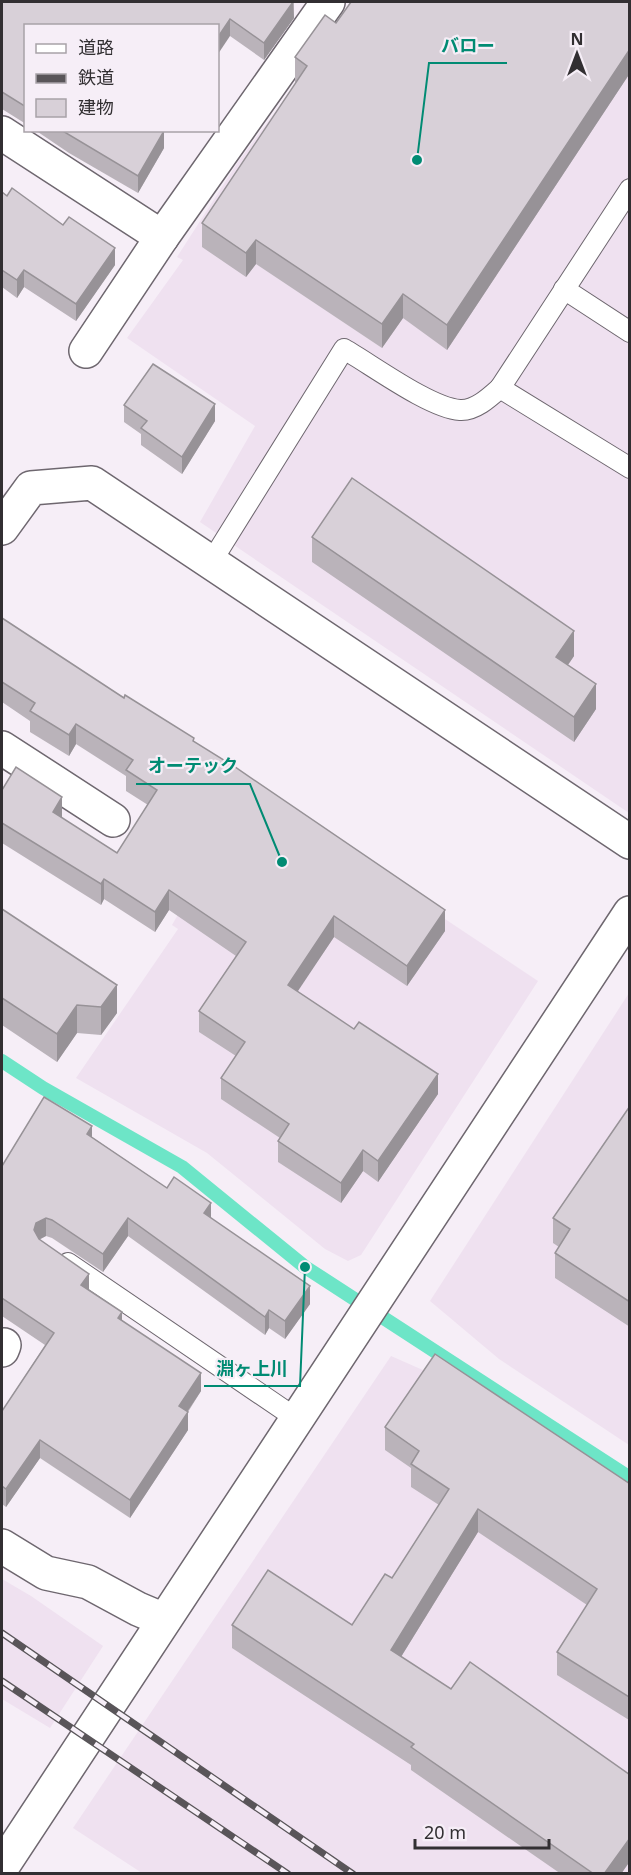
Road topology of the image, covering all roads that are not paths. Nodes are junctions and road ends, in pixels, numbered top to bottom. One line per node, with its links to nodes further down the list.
1 (328, 2): 4 (street)
2 (2, 133): 4 (street)
3 (630, 189): 5 (lane)
4 (162, 237): 7 (street)
5 (564, 289): 6 (lane); 8 (lane)
6 (630, 332)
7 (86, 351)
8 (500, 388): 9 (lane); 11 (lane)
9 (630, 468)
10 (2, 528): 11 (street)
11 (210, 564): 14 (street)
12 (2, 748): 13 (street)
13 (113, 820)
14 (630, 842)
15 (630, 913): 17 (street)
16 (56, 1254): 17 (lane)
17 (297, 1419): 19 (street)
18 (2, 1546): 19 (street)
19 (164, 1620): 20 (street)
20 (2, 1867)

